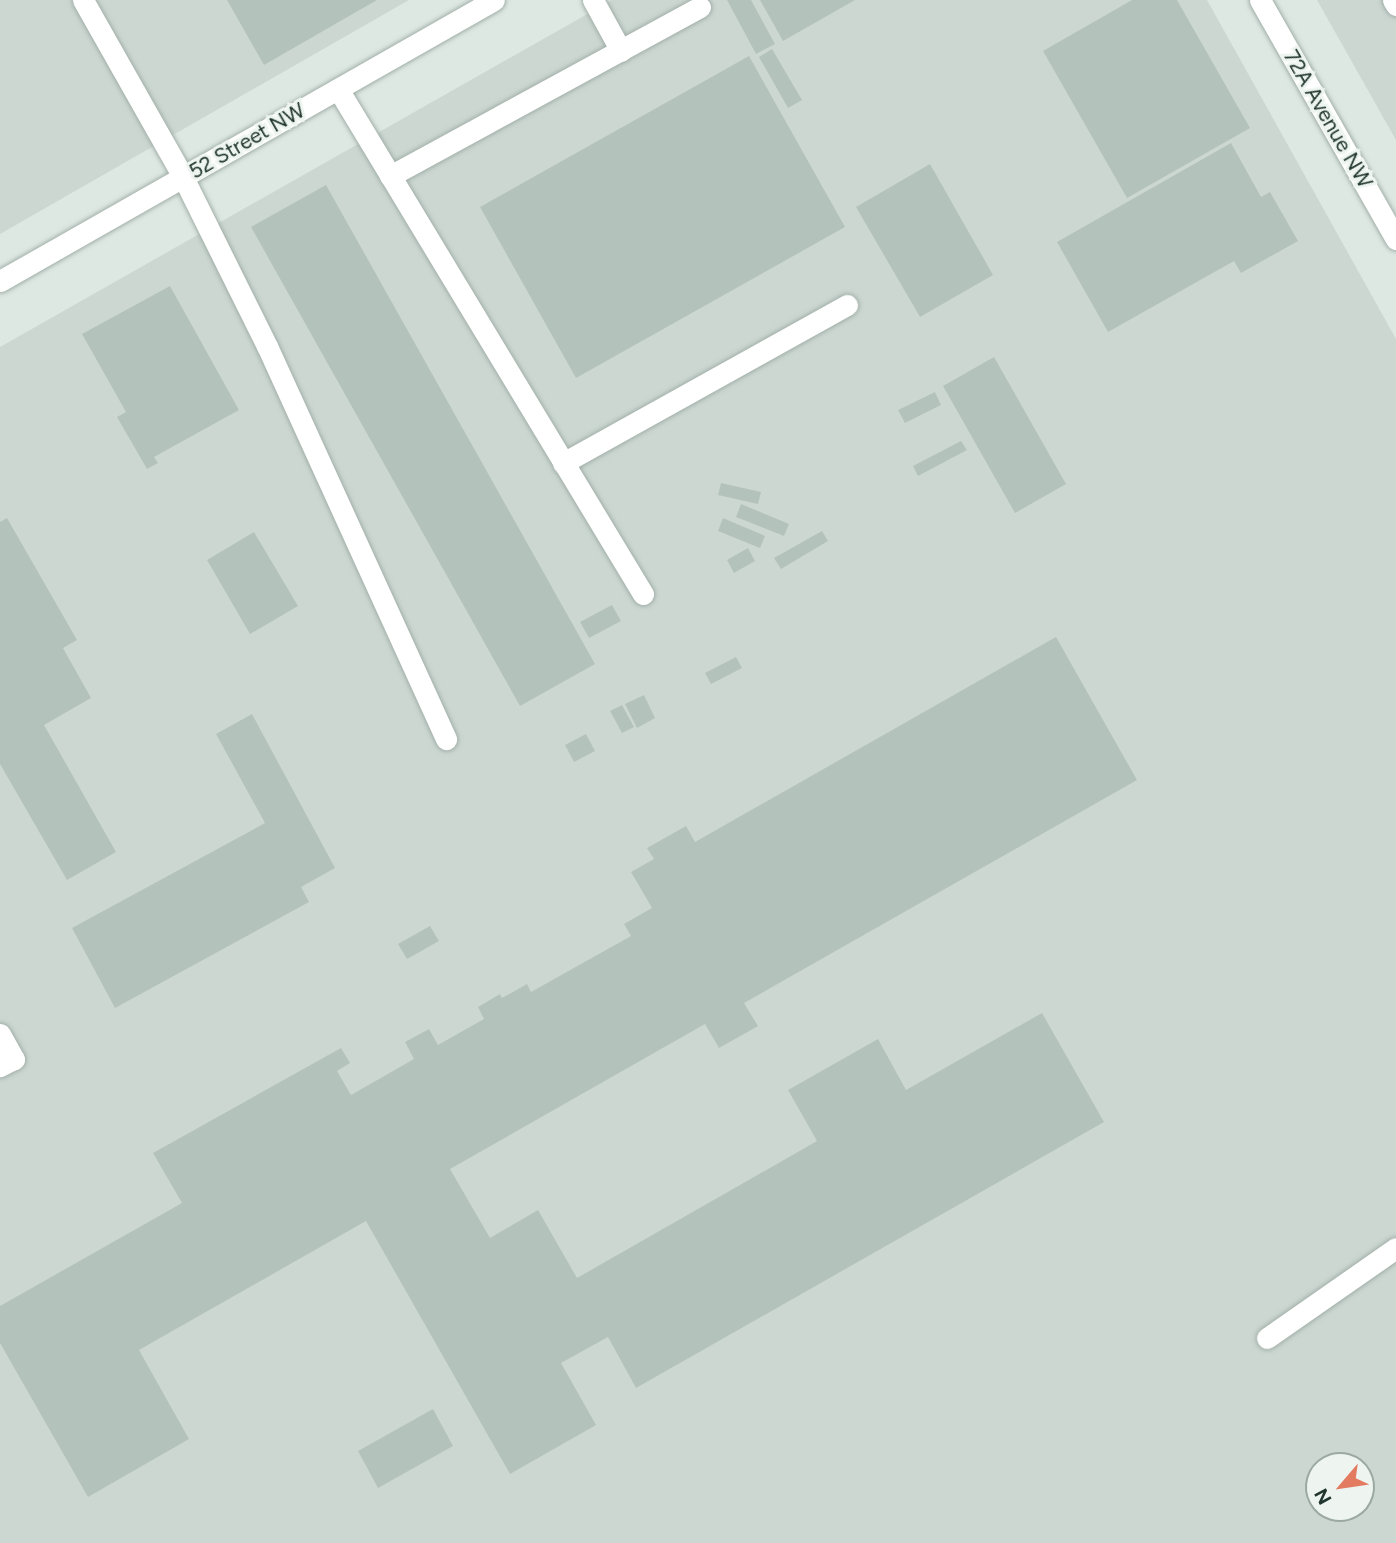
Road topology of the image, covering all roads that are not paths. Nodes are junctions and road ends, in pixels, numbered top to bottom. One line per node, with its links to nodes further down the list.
1 (83, 0): 11 (street)
2 (494, 0): 9 (street, 52 Street NW)
3 (593, 0): 8 (street)
4 (1260, 0): 12 (street, 72A Avenue NW)
5 (1393, 0): 6 (street)
6 (1396, 5)
7 (700, 7): 8 (street)
8 (621, 51): 10 (street)
9 (338, 89): 10 (street); 11 (street, 52 Street NW)
10 (390, 176): 15 (street)
11 (183, 177): 13 (street, 52 Street NW); 17 (street)
12 (1394, 231)
13 (0, 281)
14 (847, 305): 15 (street)
15 (564, 463): 16 (street)
16 (643, 594)
17 (446, 739)
18 (0, 1034): 19 (street)
19 (0, 1066)
20 (1396, 1248): 21 (street)
21 (1267, 1338)

